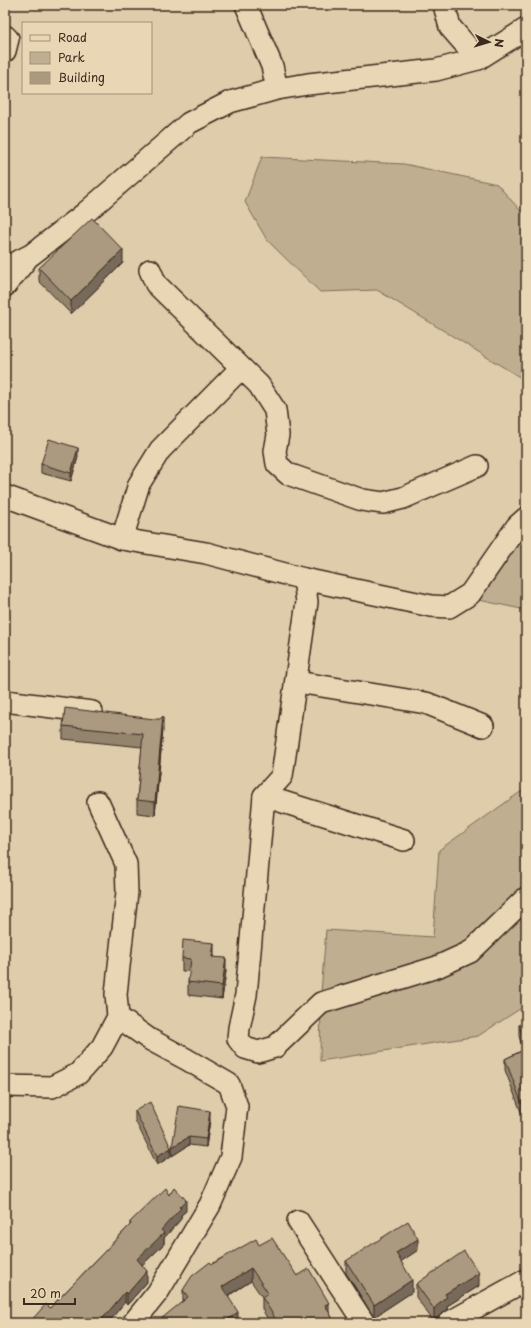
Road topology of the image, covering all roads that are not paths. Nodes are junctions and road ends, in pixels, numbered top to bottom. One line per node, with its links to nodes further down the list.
1 (246, 5): 7 (street)
2 (444, 5): 6 (street)
3 (526, 30): 6 (street)
4 (5, 36): 5 (street)
5 (5, 51)
6 (478, 59): 7 (street)
7 (277, 89): 8 (street)
8 (31, 255): 9 (street); 11 (street)
9 (5, 268)
10 (150, 270): 12 (street)
11 (5, 286)
12 (241, 368): 13 (street); 16 (street)
13 (477, 466)
14 (5, 496): 16 (street)
15 (526, 518): 17 (street)
16 (122, 539): 17 (street)
17 (304, 579): 18 (street)
18 (296, 682): 21 (street); 22 (street)
19 (5, 701): 20 (street)
20 (111, 714)
21 (482, 726)
22 (264, 796): 24 (street); 25 (street)
23 (98, 802): 26 (street)
24 (404, 840)
25 (526, 898)
26 (118, 1017): 28 (street); 32 (street)
27 (5, 1086): 28 (street)
28 (30, 1088): 29 (street)
29 (5, 1099)
30 (298, 1221): 33 (street)
31 (526, 1280): 34 (street)
32 (133, 1323)
33 (364, 1323)
34 (448, 1323)

